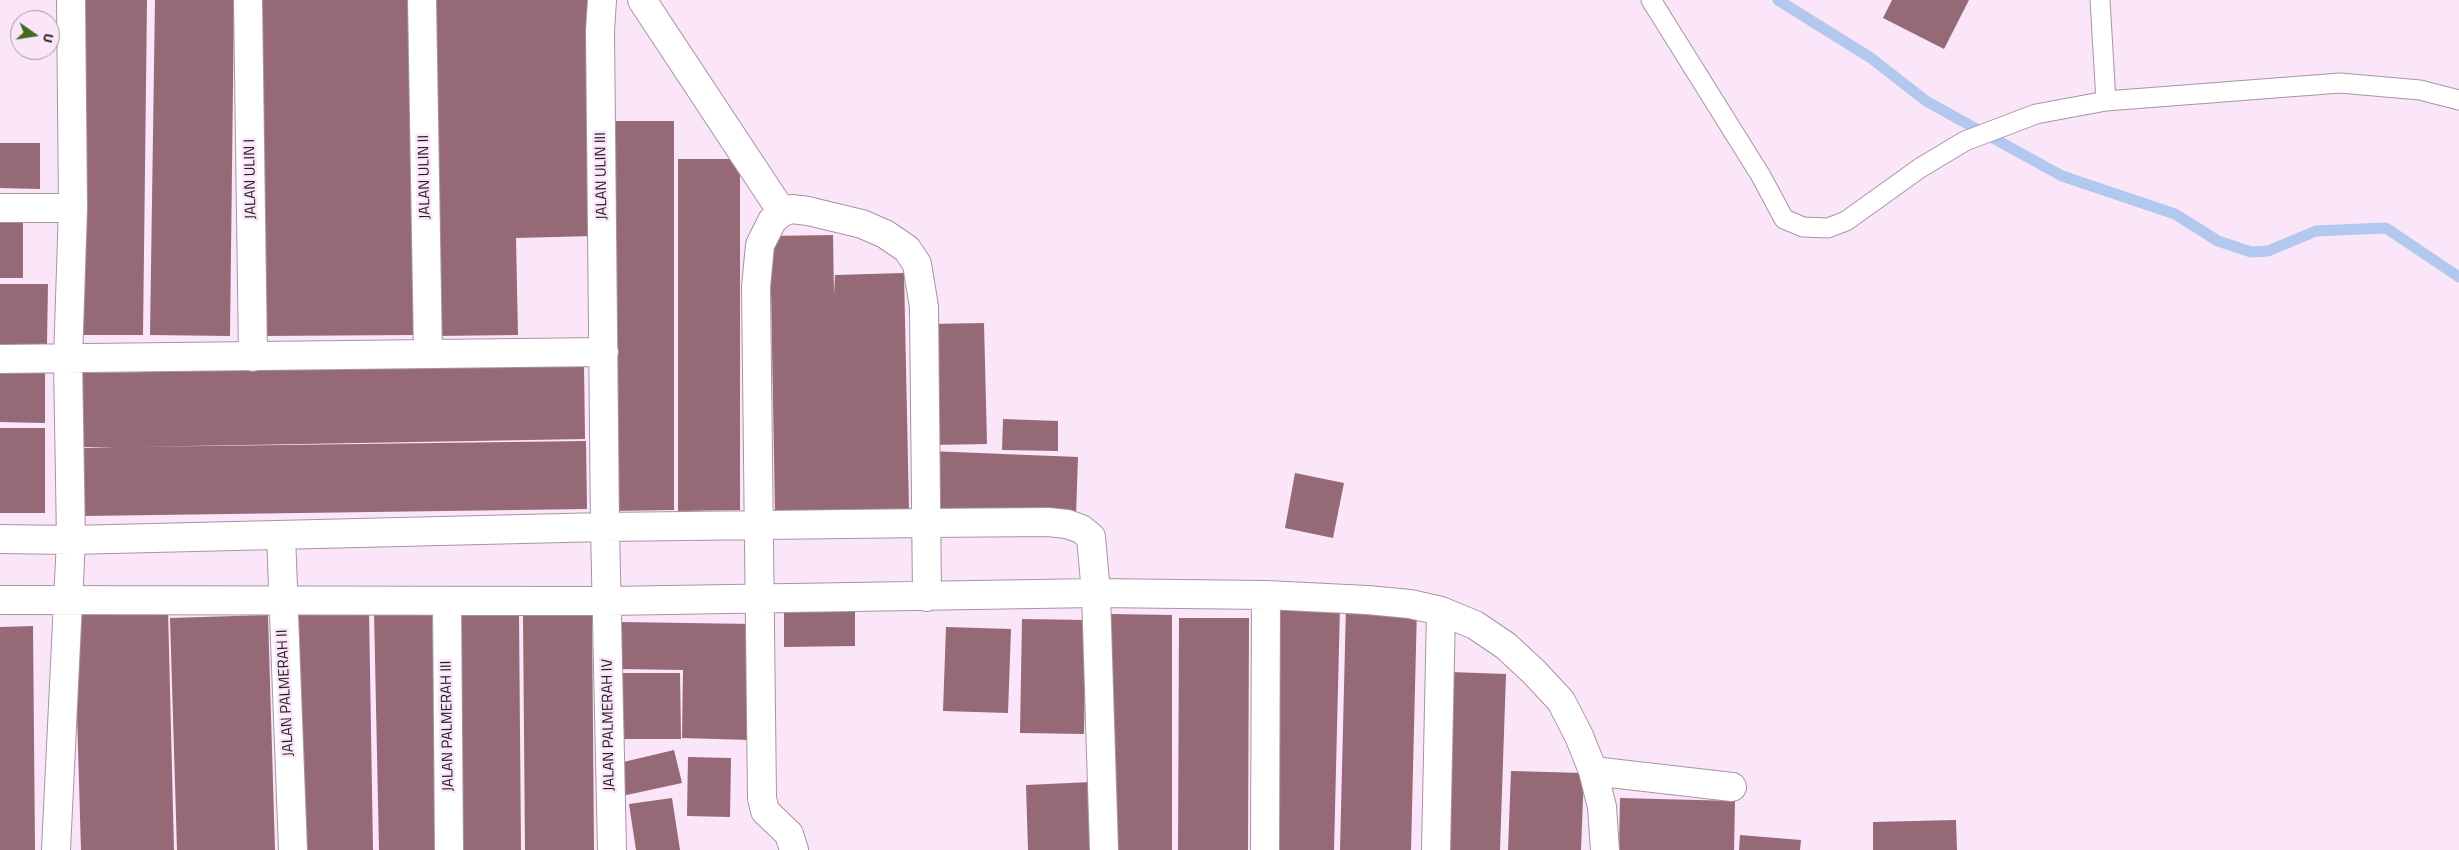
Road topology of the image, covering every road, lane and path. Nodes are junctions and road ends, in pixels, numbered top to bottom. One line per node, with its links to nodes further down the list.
1 (71, 0): 11 (street)
2 (248, 0): 15 (street, JALAN ULIN I)
3 (422, 0): 14 (street, JALAN ULIN II)
4 (602, 0): 13 (street, JALAN ULIN III)
5 (642, 0): 12 (street)
6 (1651, 0): 9 (lane)
7 (2100, 0): 9 (lane)
8 (2459, 100): 9 (lane)
9 (2106, 101)
10 (0, 208): 11 (street)
11 (74, 208): 17 (street)
12 (782, 212): 18 (street); 19 (street)
13 (604, 352): 14 (street); 20 (street, JALAN ULIN III)
14 (428, 354): 15 (street)
15 (253, 357): 17 (street)
16 (0, 359): 17 (street)
17 (68, 360): 23 (street)
18 (926, 522): 19 (street); 24 (street); 26 (street)
19 (759, 526): 20 (street); 27 (street)
20 (605, 527): 21 (street); 31 (street, JALAN PALMERAH IV)
21 (280, 535): 23 (street); 29 (street, JALAN PALMERAH II)
22 (0, 539): 23 (street)
23 (71, 540): 30 (street)
24 (1096, 593): 25 (street); 26 (street); 41 (street)
25 (1266, 595): 33 (street); 42 (street)
26 (927, 596): 27 (street)
27 (760, 599): 31 (street); 40 (street)
28 (0, 600): 30 (street)
29 (282, 600): 30 (street); 32 (street); 37 (street, JALAN PALMERAH II)
30 (66, 601): 36 (street)
31 (607, 601): 32 (street); 39 (street, JALAN PALMERAH IV)
32 (447, 602): 38 (street, JALAN PALMERAH III)
33 (1441, 611): 34 (street); 43 (street)
34 (1593, 771): 35 (street); 44 (street)
35 (1732, 787)
36 (56, 850)
37 (293, 850)
38 (449, 850)
39 (612, 850)
40 (794, 850)
41 (1104, 850)
42 (1265, 850)
43 (1436, 850)
44 (1605, 850)

